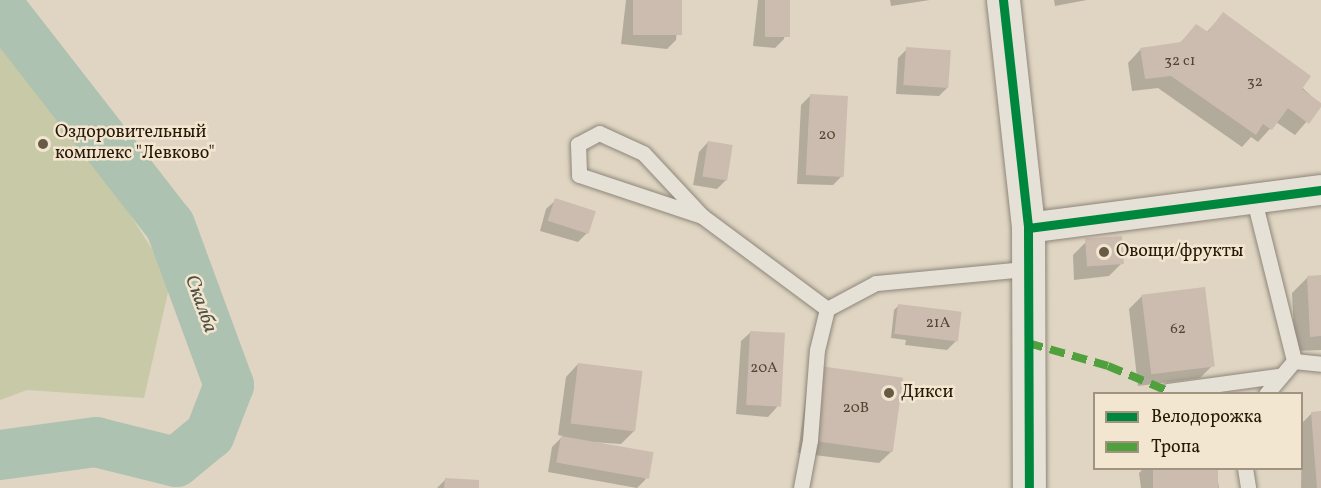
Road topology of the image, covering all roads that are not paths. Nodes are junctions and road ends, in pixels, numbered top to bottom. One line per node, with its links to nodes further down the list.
1 (1003, 0): 5 (street)
2 (1321, 190): 3 (street)
3 (1254, 200): 5 (street); 8 (lane)
4 (702, 216): 4 (lane); 7 (lane)
5 (1028, 228): 6 (street)
6 (1025, 269): 7 (lane); 15 (street)
7 (827, 309): 14 (lane)
8 (1294, 361): 9 (lane); 10 (lane)
9 (1321, 364)
10 (1278, 376): 11 (lane); 12 (lane)
11 (1168, 391)
12 (1267, 392)
13 (1245, 470): 16 (lane)
14 (801, 488)
15 (1029, 488)
16 (1248, 488)

